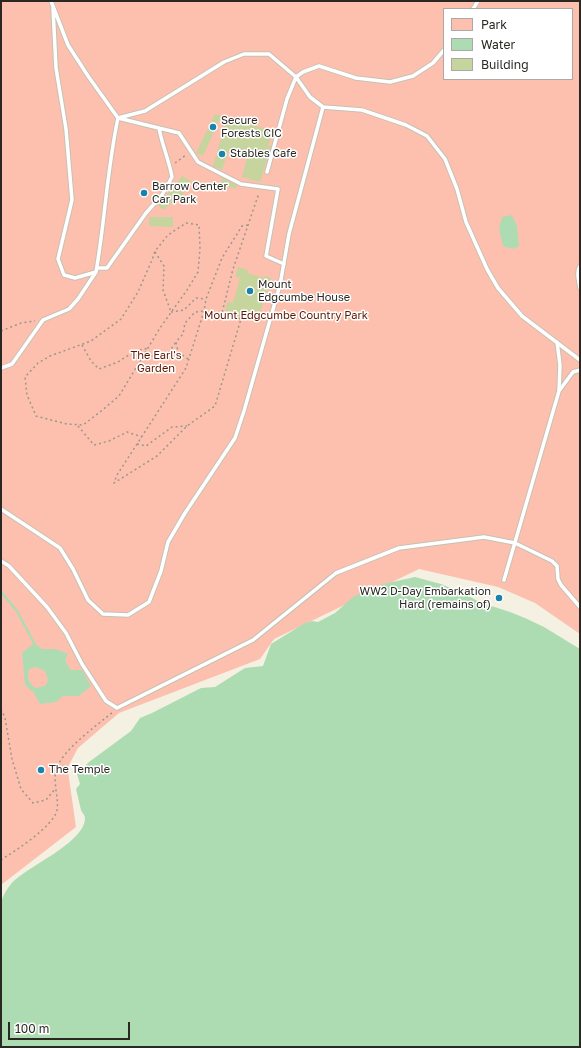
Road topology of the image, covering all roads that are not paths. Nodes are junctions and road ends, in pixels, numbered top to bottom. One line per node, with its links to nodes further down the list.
1 (52, 3): 5 (lane); 10 (lane)
2 (443, 51): 3 (lane)
3 (296, 77): 4 (lane); 5 (lane); 7 (lane)
4 (324, 107): 8 (lane); 12 (lane)
5 (118, 118): 6 (lane); 10 (lane)
6 (159, 128): 8 (lane); 10 (lane)
7 (266, 172)
8 (284, 264): 17 (lane)
9 (580, 266): 11 (lane)
10 (97, 270): 14 (lane)
11 (580, 288)
12 (556, 342): 13 (lane); 16 (lane)
13 (580, 360)
14 (1, 368)
15 (580, 370): 16 (lane)
16 (559, 391): 18 (lane)
17 (1, 509)
18 (516, 543): 19 (lane); 20 (lane); 21 (lane)
19 (1, 561)
20 (504, 580)
21 (580, 607)

